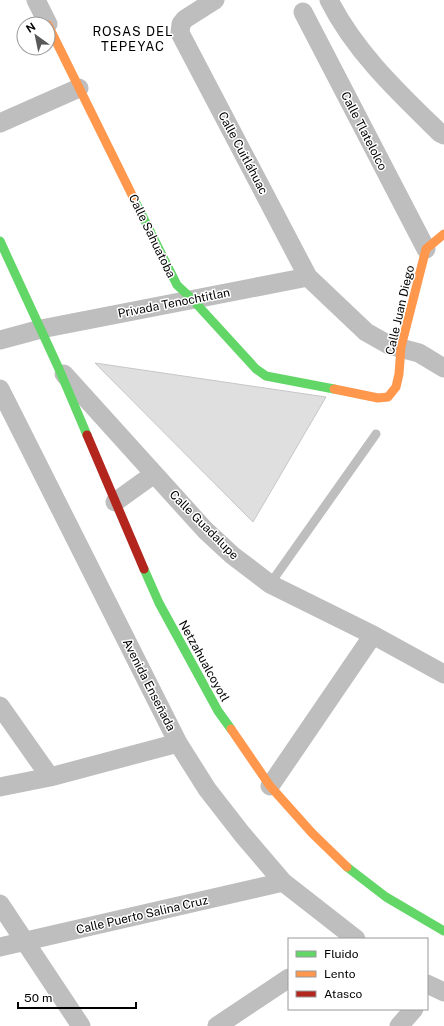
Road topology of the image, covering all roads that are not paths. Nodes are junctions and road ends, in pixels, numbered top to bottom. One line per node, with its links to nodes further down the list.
1 (36, 0): 5 (street, Calle Sahuatoba)
2 (215, 0): 13 (street, Calle Cuitláhuac)
3 (329, 0): 9 (street)
4 (303, 12): 12 (street, Calle Tlatelolco)
5 (44, 16)
6 (56, 41): 7 (street, Calle Sahuatoba)
7 (79, 88): 8 (street); 14 (street, Calle Sahuatoba)
8 (0, 123)
9 (444, 135)
10 (444, 234): 12 (street)
11 (0, 241): 15 (street, Netzahualcoyotl)
12 (426, 249): 17 (street, Calle Juan Diego)
13 (308, 276): 14 (street, Privada Tenochtitlan); 17 (street, Calle Cuitláhuac)
14 (192, 299): 15 (street, Privada Tenochtitlan); 21 (street, Calle Sahuatoba)
15 (41, 329): 16 (street, Privada Tenochtitlan); 19 (street, Netzahualcoyotl)
16 (0, 340)
17 (401, 347): 18 (street, Calle Cuitláhuac); 21 (street, Calle Juan Diego)
18 (444, 368)
19 (59, 369): 23 (street, Calle Guadalupe); 24 (street, Netzahualcoyotl)
20 (0, 388): 29 (street, Avenida Enseñada)
21 (388, 397)
22 (376, 434): 25 (lane)
23 (154, 474): 24 (street); 25 (street, Calle Guadalupe)
24 (114, 502): 31 (street, Netzahualcoyotl)
25 (270, 584): 26 (street, Calle Guadalupe)
26 (373, 635): 27 (street, Calle Guadalupe); 31 (street)
27 (444, 674)
28 (0, 706): 30 (street)
29 (178, 743): 30 (street); 33 (street, Avenida Enseñada)
30 (50, 777): 32 (street)
31 (270, 786): 35 (street, Netzahualcoyotl)
32 (0, 787)
33 (283, 882): 36 (street, Avenida Enseñada); 37 (street, Calle Puerto Salina Cruz)
34 (0, 904): 37 (street)
35 (444, 931)
36 (351, 938)
37 (26, 941): 38 (street, Calle Puerto Salina Cruz); 41 (street)
38 (0, 947)
39 (288, 979): 42 (street)
40 (413, 1010): 43 (street)
41 (80, 1026)
42 (217, 1026)
43 (399, 1026)

